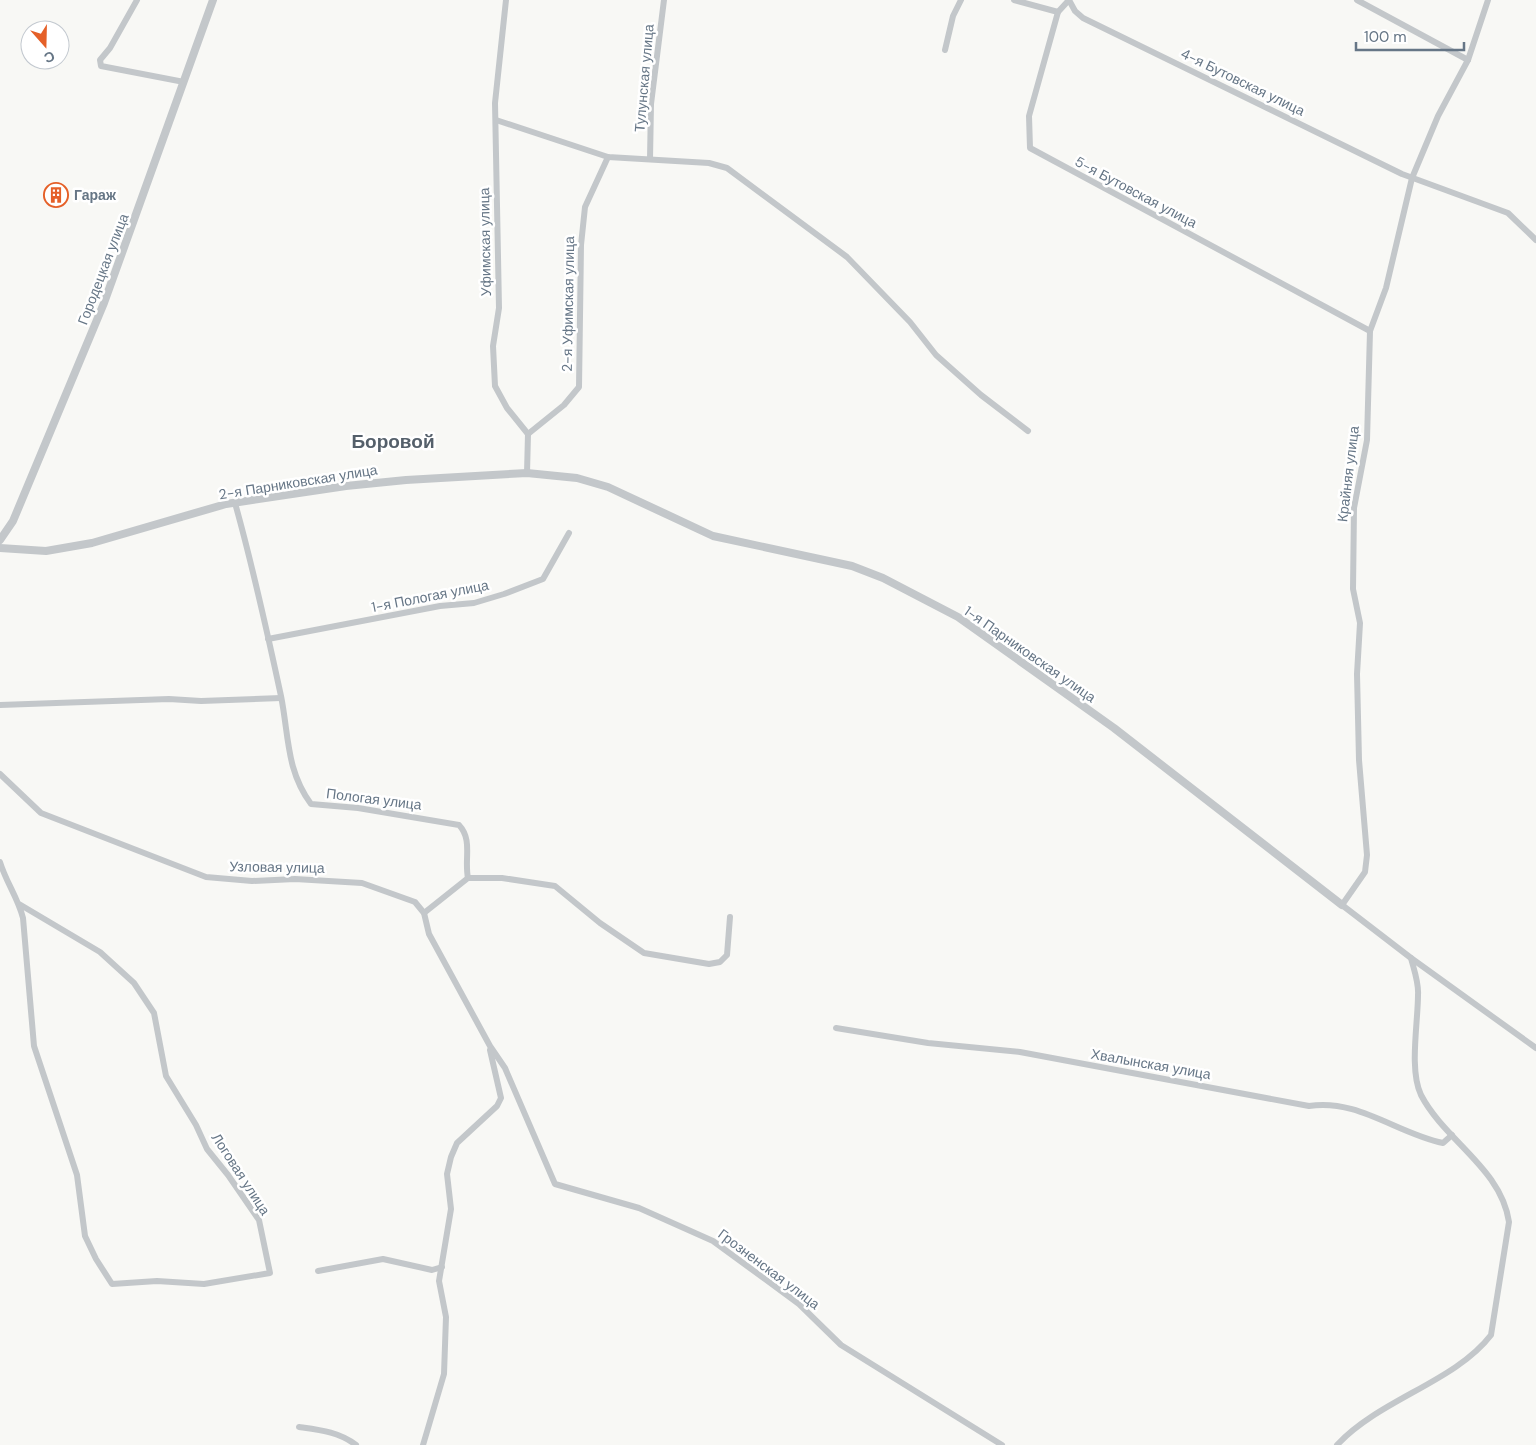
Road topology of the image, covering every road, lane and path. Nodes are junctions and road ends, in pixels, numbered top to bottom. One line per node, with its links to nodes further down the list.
1 (138, 0): 13 (street)
2 (213, 0): 13 (street, Городецкая улица)
3 (506, 0): 14 (street, Уфимская улица)
4 (664, 0): 16 (street, Тулунская улица)
5 (961, 0): 11 (street)
6 (1014, 0): 10 (street)
7 (1069, 0): 10 (street, 5-я Бутовская улица); 17 (street, 4-я Бутовская улица)
8 (1357, 0): 12 (street)
9 (1488, 0): 12 (street, Крайняя улица)
10 (1058, 12): 19 (street, 5-я Бутовская улица)
11 (946, 50)
12 (1468, 60): 17 (street, Крайняя улица)
13 (184, 82): 26 (street, Городецкая улица)
14 (496, 120): 15 (street); 21 (street, Уфимская улица)
15 (608, 157): 16 (street); 21 (street, 2-я Уфимская улица)
16 (650, 159): 20 (street)
17 (1412, 178): 18 (street, 4-я Бутовская улица); 19 (street, Крайняя улица)
18 (1536, 240)
19 (1370, 331): 35 (street, Крайняя улица)
20 (1028, 431)
21 (528, 434): 22 (street)
22 (527, 474): 23 (street, 2-я Парниковская улица); 24 (street, 2-я Парниковская улица)
23 (546, 474): 35 (street, 1-я Парниковская улица)
24 (235, 503): 27 (street, 2-я Парниковская улица); 28 (street, Пологая улица)
25 (569, 533): 28 (street, 1-я Пологая улица)
26 (0, 540)
27 (0, 548)
28 (268, 639): 29 (street, Пологая улица)
29 (281, 698): 30 (street); 33 (street, Пологая улица)
30 (0, 705)
31 (0, 774): 36 (street, Узловая улица)
32 (0, 862): 34 (street)
33 (468, 878): 36 (street); 37 (street)
34 (20, 904): 34 (street, Логовая улица)
35 (1342, 905): 38 (street)
36 (424, 913): 40 (street)
37 (730, 917)
38 (1410, 958): 41 (street); 42 (street)
39 (836, 1028): 42 (street, Хвалынская улица)
40 (490, 1046): 43 (street); 48 (street, Грозненская улица)
41 (1536, 1048)
42 (1452, 1135): 49 (street)
43 (442, 1267): 44 (street); 47 (street)
44 (318, 1270)
45 (299, 1426): 46 (street)
46 (356, 1445)
47 (423, 1445)
48 (1002, 1445)
49 (1337, 1445)

